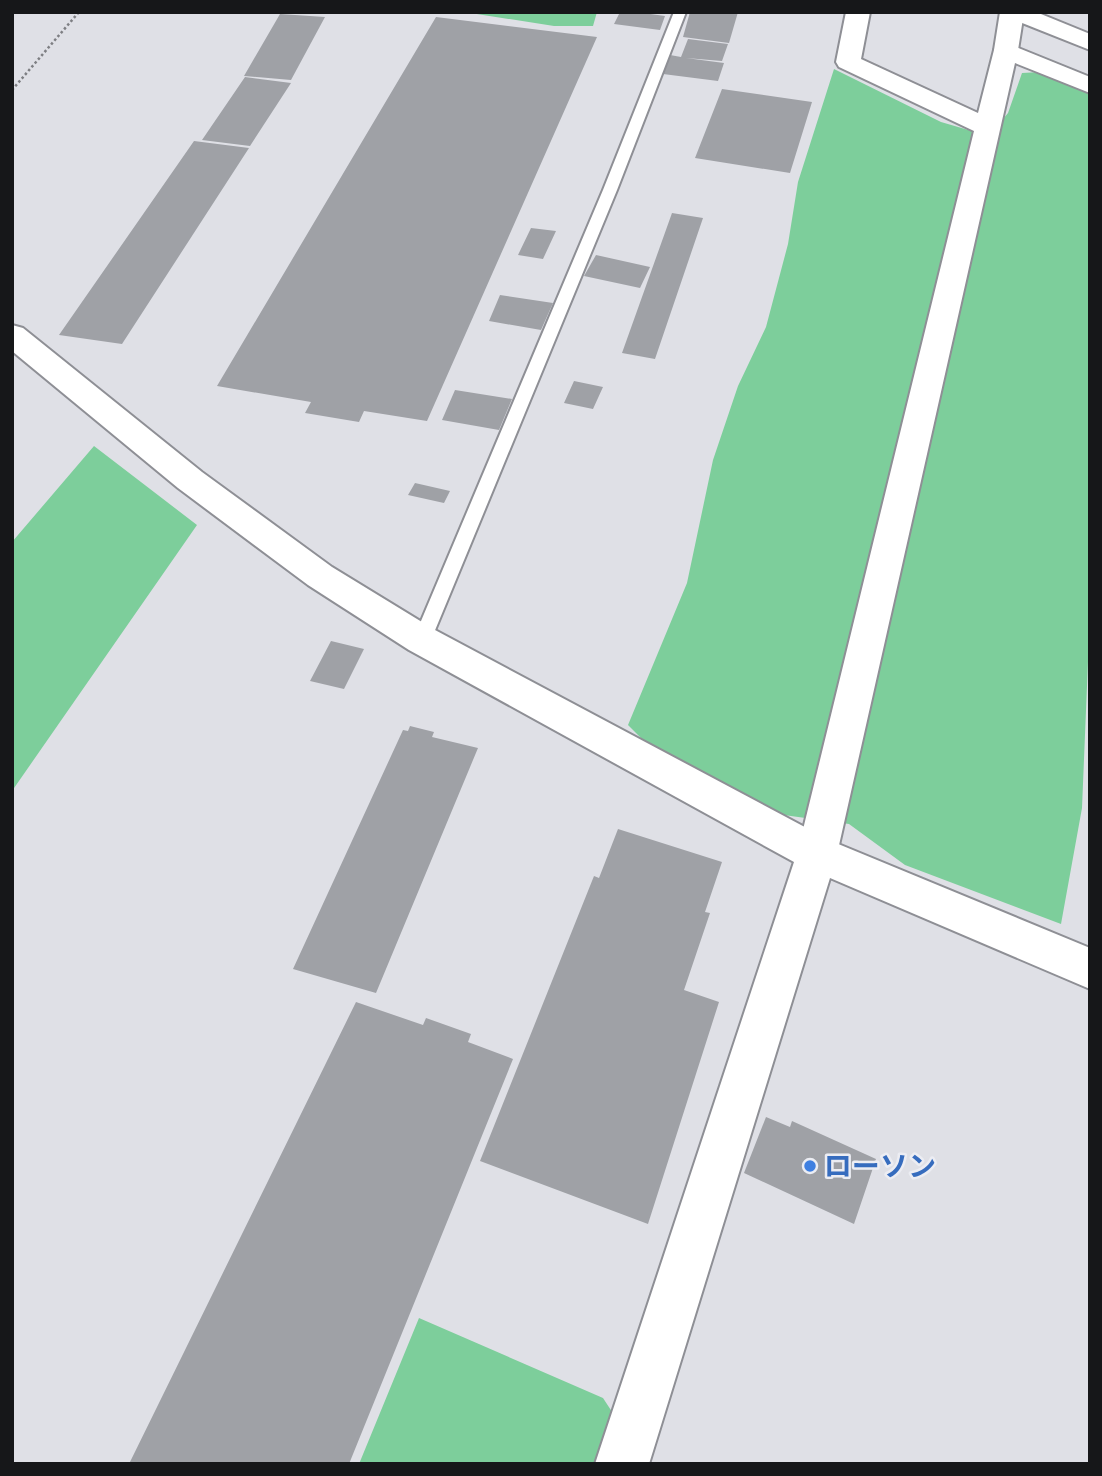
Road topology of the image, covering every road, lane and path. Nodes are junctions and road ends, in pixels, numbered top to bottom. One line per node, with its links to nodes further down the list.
1 (79, 12): 7 (path)
2 (680, 12): 10 (lane)
3 (858, 12): 8 (main road)
4 (1010, 27): 5 (main road); 6 (main road); 8 (main road)
5 (1088, 42)
6 (1090, 86)
7 (12, 90)
8 (987, 127): 11 (main road)
9 (12, 335): 10 (main road)
10 (422, 640): 11 (main road)
11 (817, 854): 12 (main road); 13 (main road)
12 (1090, 969)
13 (622, 1464)

